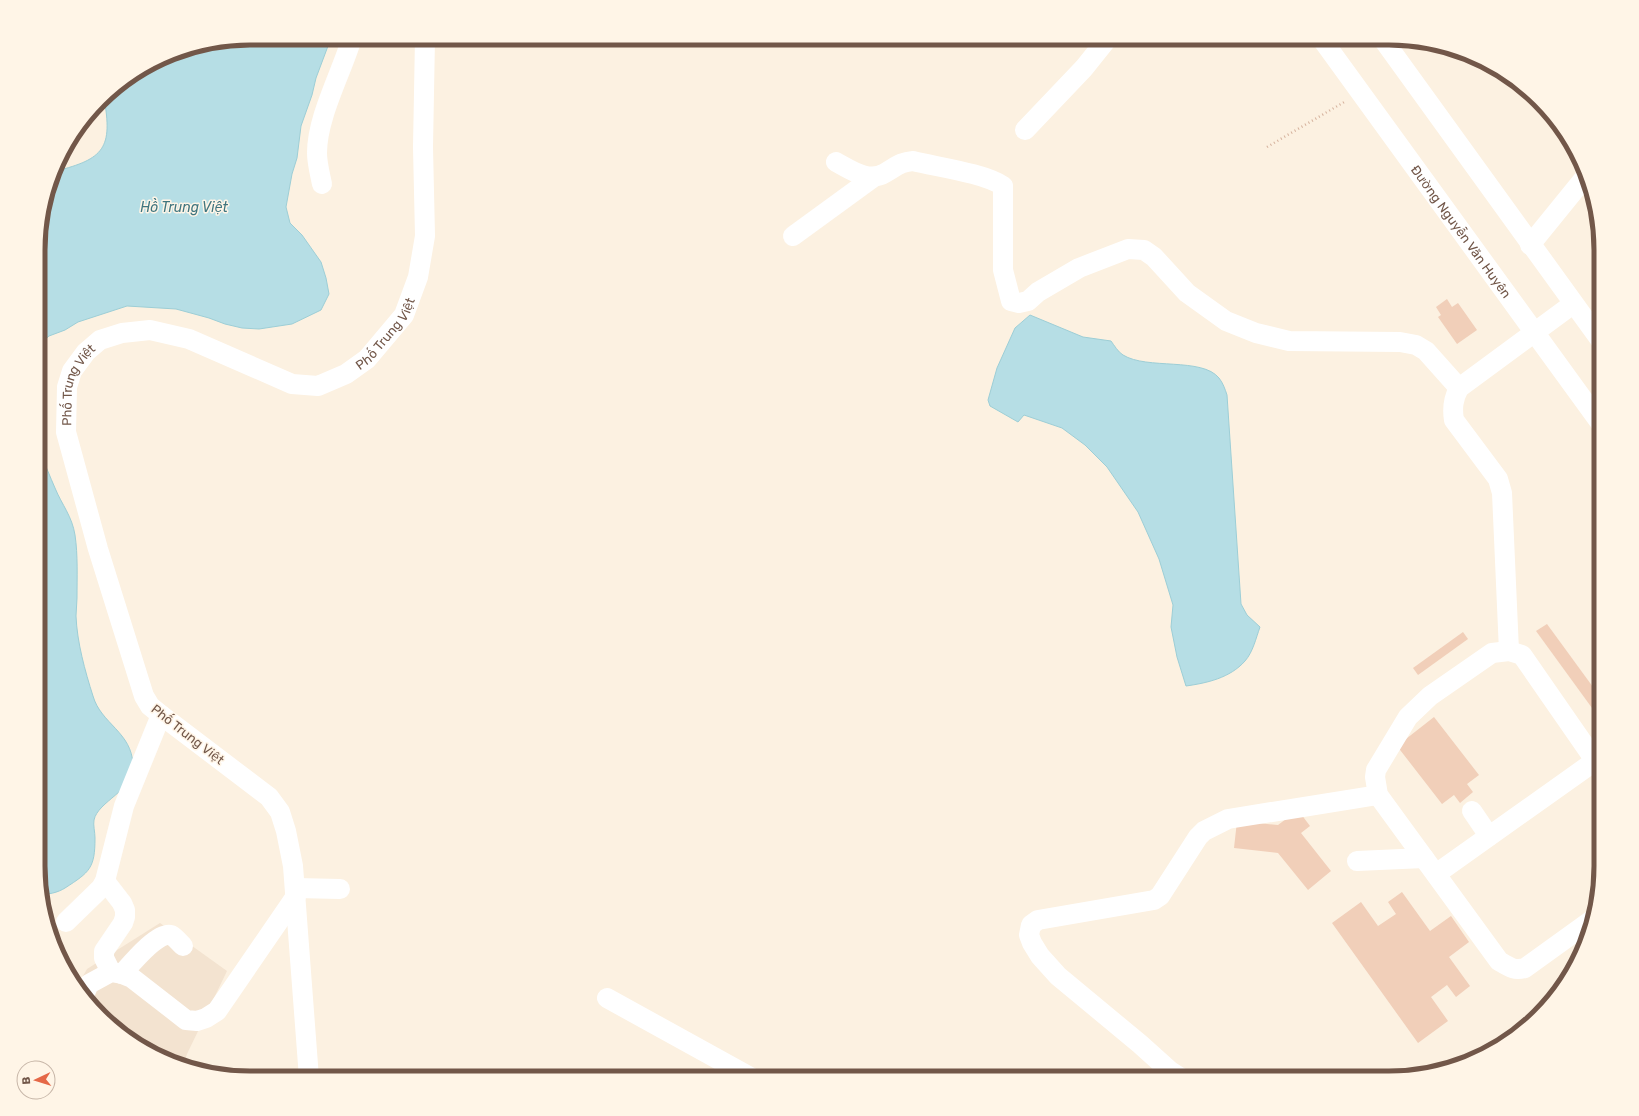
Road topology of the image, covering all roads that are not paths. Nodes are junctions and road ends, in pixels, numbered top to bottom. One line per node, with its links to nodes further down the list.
1 (349, 45): 10 (street)
2 (425, 45): 19 (street, Phố Trung Việt)
3 (1102, 45): 6 (street)
4 (1326, 45): 15 (street, Đường Nguyễn Văn Huyên)
5 (1387, 45): 12 (street)
6 (1025, 130)
7 (836, 162): 8 (street)
8 (874, 177): 11 (street); 16 (street)
9 (1582, 181): 12 (street)
10 (322, 184)
11 (793, 236)
12 (1530, 245): 13 (street)
13 (1573, 304): 14 (street); 15 (street)
14 (1594, 332)
15 (1534, 333): 16 (street); 17 (street, Đường Nguyễn Văn Huyên)
16 (1459, 388): 18 (street)
17 (1594, 414)
18 (1509, 651): 20 (street); 22 (street)
19 (161, 715): 28 (street); 30 (street, Phố Trung Việt)
20 (1594, 756)
21 (1594, 766): 24 (street)
22 (1378, 795): 25 (street); 39 (street)
23 (1472, 811): 24 (street)
24 (1489, 836): 27 (street)
25 (1424, 858): 26 (street); 27 (street)
26 (1357, 860)
27 (1436, 874): 32 (street)
28 (105, 881): 31 (street); 34 (street)
29 (340, 889): 30 (street)
30 (296, 892): 34 (street); 37 (street, Phố Trung Việt)
31 (66, 922)
32 (1585, 925)
33 (183, 946): 34 (street)
34 (117, 973): 35 (street)
35 (86, 990)
36 (607, 998): 38 (street)
37 (309, 1071)
38 (739, 1071)
39 (1170, 1071)

